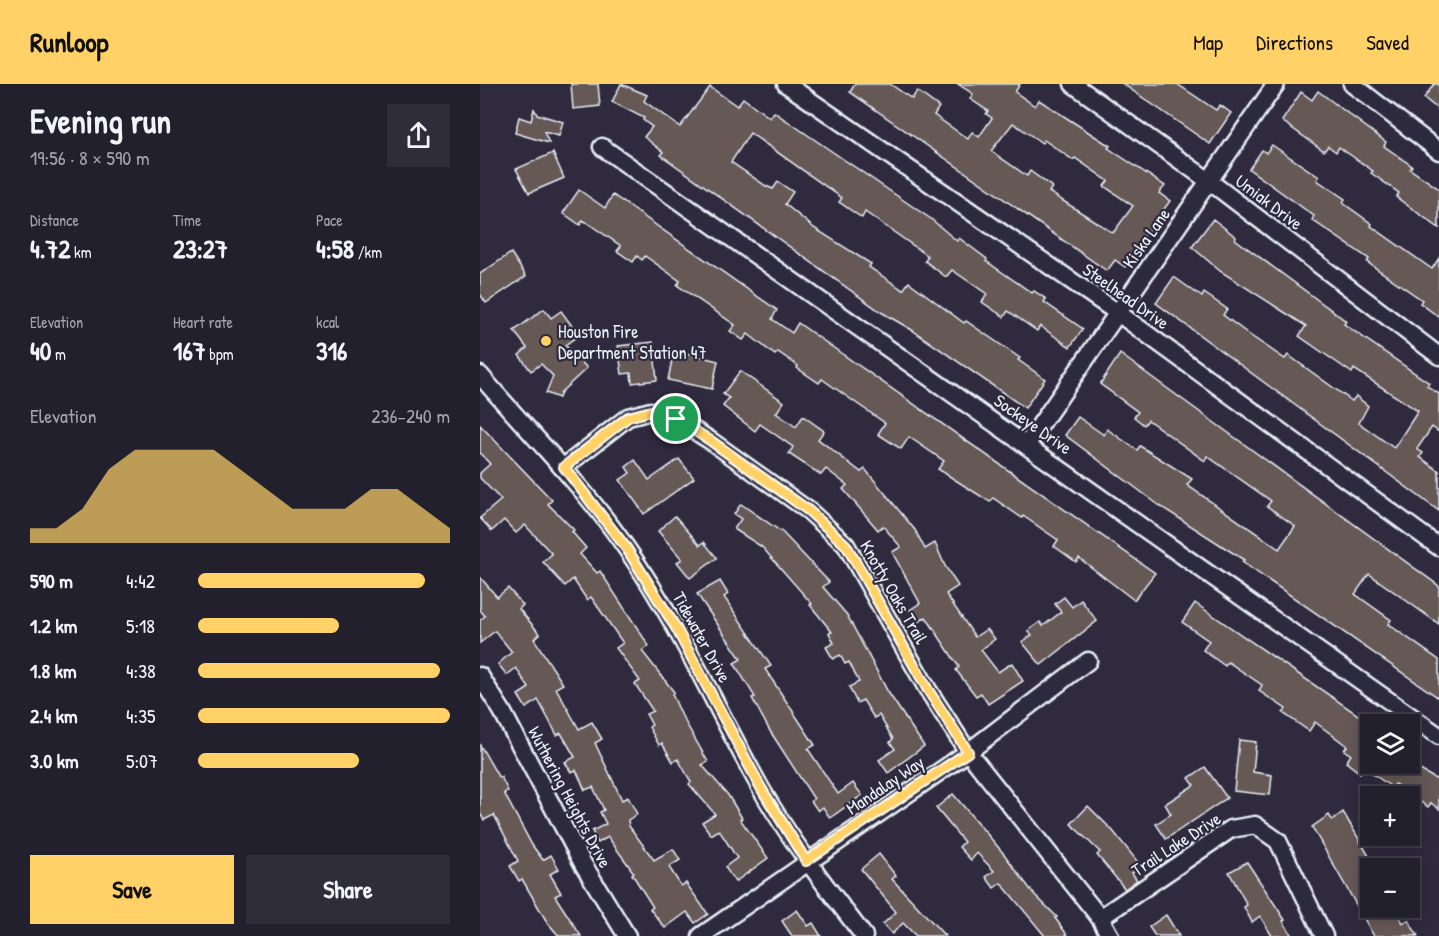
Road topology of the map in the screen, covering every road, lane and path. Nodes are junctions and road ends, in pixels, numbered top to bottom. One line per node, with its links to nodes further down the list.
1 (786, 84): 8 (street, Steelhead Drive)
2 (1072, 84): 7 (street, Umiak Drive)
3 (1276, 84): 7 (street, Kiska Lane)
4 (1352, 84): 6 (street)
5 (602, 147): 11 (street, Sockeye Drive)
6 (1439, 151)
7 (1209, 181): 8 (street, Kiska Lane); 9 (street, Umiak Drive)
8 (1118, 313): 11 (street, Kiska Lane); 13 (street, Steelhead Drive)
9 (1439, 356)
10 (480, 375): 12 (street, Tidewater Drive)
11 (1027, 444): 16 (street, Sockeye Drive)
12 (564, 467): 17 (street, Knotty Oaks Trail); 18 (street, Tidewater Drive)
13 (1439, 547)
14 (1088, 661): 17 (street, Mandalay Way)
15 (480, 676): 20 (street, Wuthering Heights Drive)
16 (1439, 736)
17 (968, 752): 18 (street, Mandalay Way); 19 (street, Knotty Oaks Trail)
18 (806, 861): 21 (street, Mandalay Way); 22 (street, Tidewater Drive)
19 (1100, 918): 23 (street, Knotty Oaks Trail); 24 (street, Trail Lake Drive)
20 (627, 936)
21 (701, 936)
22 (864, 936)
23 (1110, 936)
24 (1324, 936)

